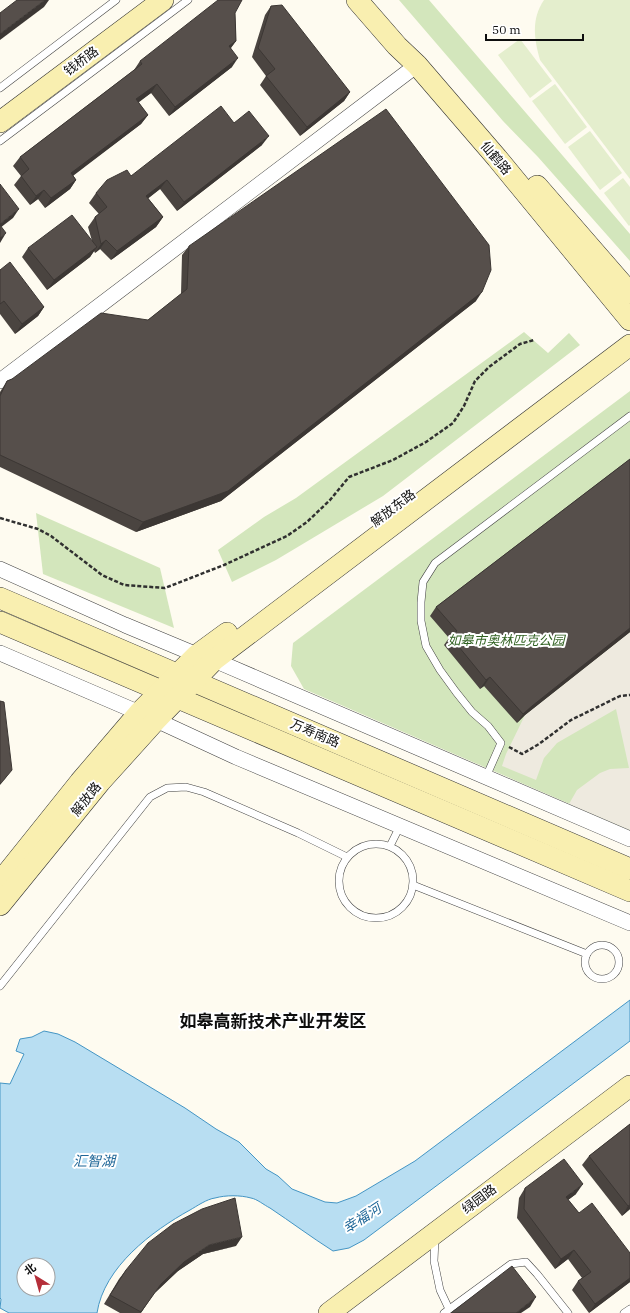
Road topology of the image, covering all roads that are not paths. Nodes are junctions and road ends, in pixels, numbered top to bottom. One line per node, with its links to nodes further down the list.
1 (116, 0): 8 (lane)
2 (140, 0): 9 (street, 钱桥路)
3 (163, 0): 10 (street, 钱桥路)
4 (188, 0): 11 (lane)
5 (357, 0): 7 (street, 仙鹤路)
6 (376, 0): 12 (street, 仙鹤路)
7 (417, 65): 13 (street, 仙鹤路); 16 (street)
8 (0, 88)
9 (0, 106)
10 (0, 122)
11 (0, 141)
12 (630, 293)
13 (630, 320)
14 (630, 330): 22 (street, 解放东路)
15 (630, 345): 22 (street, 解放东路)
16 (0, 381)
17 (630, 416): 26 (lane)
18 (0, 569): 22 (street)
19 (0, 598): 23 (street, 万寿南路)
20 (0, 622): 24 (street, 万寿南路)
21 (0, 653): 25 (street)
22 (206, 658): 23 (street, 解放东路); 26 (street)
23 (186, 678): 24 (street, 解放东路); 31 (street, 万寿南路)
24 (169, 695): 25 (street, 解放路); 34 (street, 万寿南路)
25 (148, 717): 27 (street); 32 (street, 解放路); 35 (street, 解放路)
26 (486, 777): 28 (street)
27 (400, 826): 29 (lane); 36 (street)
28 (630, 839)
29 (390, 846): 30 (lane); 33 (lane)
30 (347, 857): 33 (lane); 38 (lane)
31 (630, 869)
32 (0, 882)
33 (413, 885): 37 (lane)
34 (630, 891)
35 (0, 905)
36 (630, 923)
37 (587, 954): 37 (lane)
38 (0, 986)
39 (630, 1086): 40 (street, 绿园路)
40 (435, 1232): 42 (lane); 43 (street, 绿园路)
41 (630, 1309): 45 (lane)
42 (446, 1311): 44 (lane)
43 (329, 1313)
44 (568, 1313)
45 (624, 1313)

